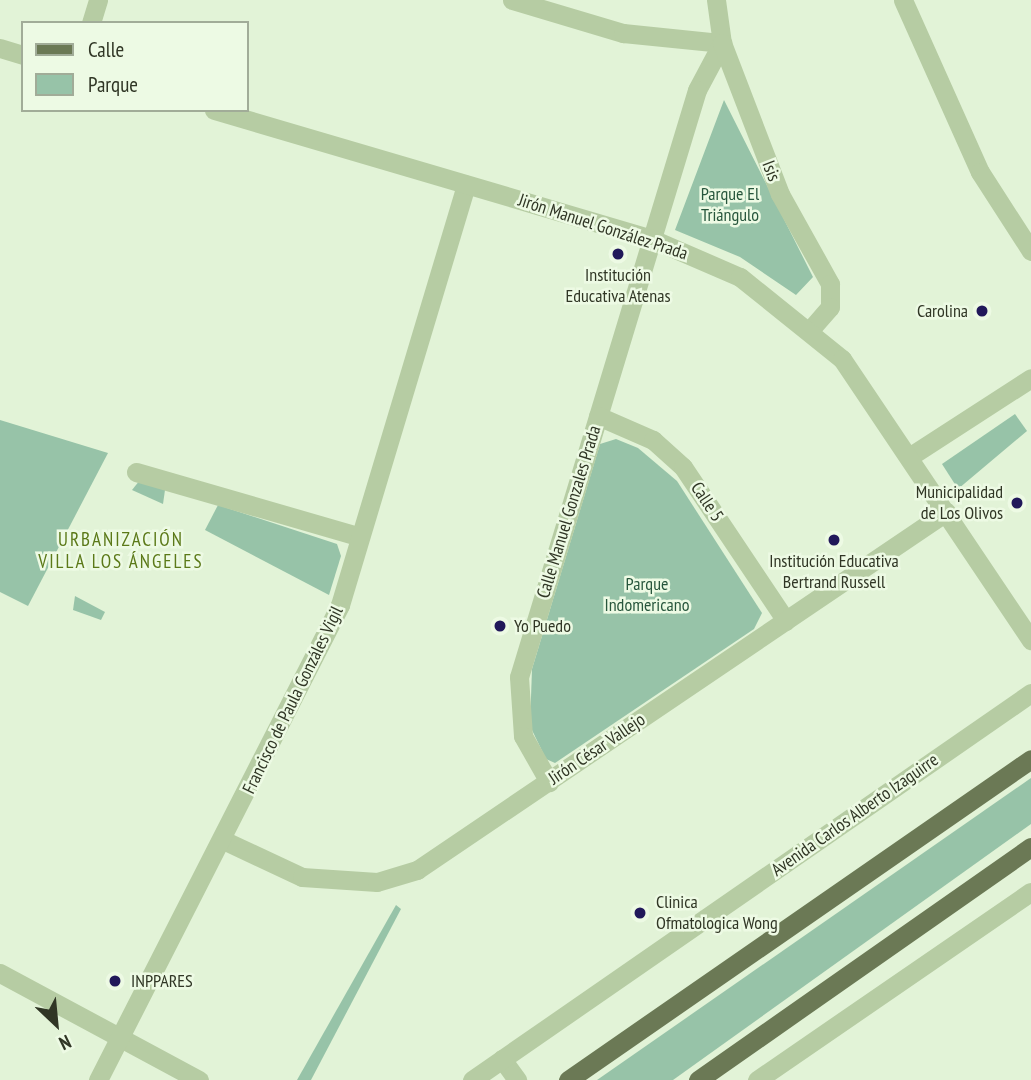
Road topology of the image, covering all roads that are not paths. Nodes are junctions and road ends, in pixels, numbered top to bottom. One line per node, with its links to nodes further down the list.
1 (98, 0): 5 (street)
2 (512, 0): 6 (street)
3 (716, 0): 6 (street, Isis)
4 (903, 0): 12 (street)
5 (92, 21)
6 (722, 43): 11 (street, Calle Manuel Gonzales Prada); 13 (street, Isis)
7 (0, 48): 8 (street)
8 (21, 54)
9 (221, 112): 10 (street, Jirón Manuel González Prada)
10 (466, 184): 11 (street, Jirón Manuel González Prada); 19 (street, Francisco de Paula Gonzáles Vigil)
11 (652, 239): 13 (street, Jirón Manuel González Prada); 15 (street, Calle Manuel Gonzales Prada)
12 (1031, 251)
13 (811, 329): 16 (street, Jirón Manuel González Prada)
14 (1031, 378): 16 (street)
15 (598, 416): 20 (street, Calle 5); 24 (street, Calle Manuel Gonzales Prada)
16 (909, 457): 18 (street, Jirón Manuel González Prada)
17 (136, 472): 19 (street)
18 (946, 512): 20 (street, Jirón César Vallejo); 21 (street, Jirón Manuel González Prada)
19 (358, 536): 25 (street, Francisco de Paula Gonzáles Vigil)
20 (786, 621): 24 (street, Jirón César Vallejo)
21 (1031, 640)
22 (1031, 693): 30 (street, Avenida Carlos Alberto Izaguirre)
23 (1031, 759): 35 (main road)
24 (549, 782): 25 (street, Jirón César Vallejo)
25 (223, 839): 29 (street, Francisco de Paula Gonzáles Vigil)
26 (1031, 847): 36 (main road)
27 (1031, 892): 37 (street)
28 (0, 973): 29 (street)
29 (122, 1036): 31 (street, Francisco de Paula Gonzáles Vigil); 32 (street)
30 (502, 1059): 33 (street, Avenida Carlos Alberto Izaguirre); 34 (street)
31 (98, 1080)
32 (199, 1080)
33 (472, 1080)
34 (517, 1080)
35 (568, 1080)
36 (698, 1080)
37 (757, 1080)

